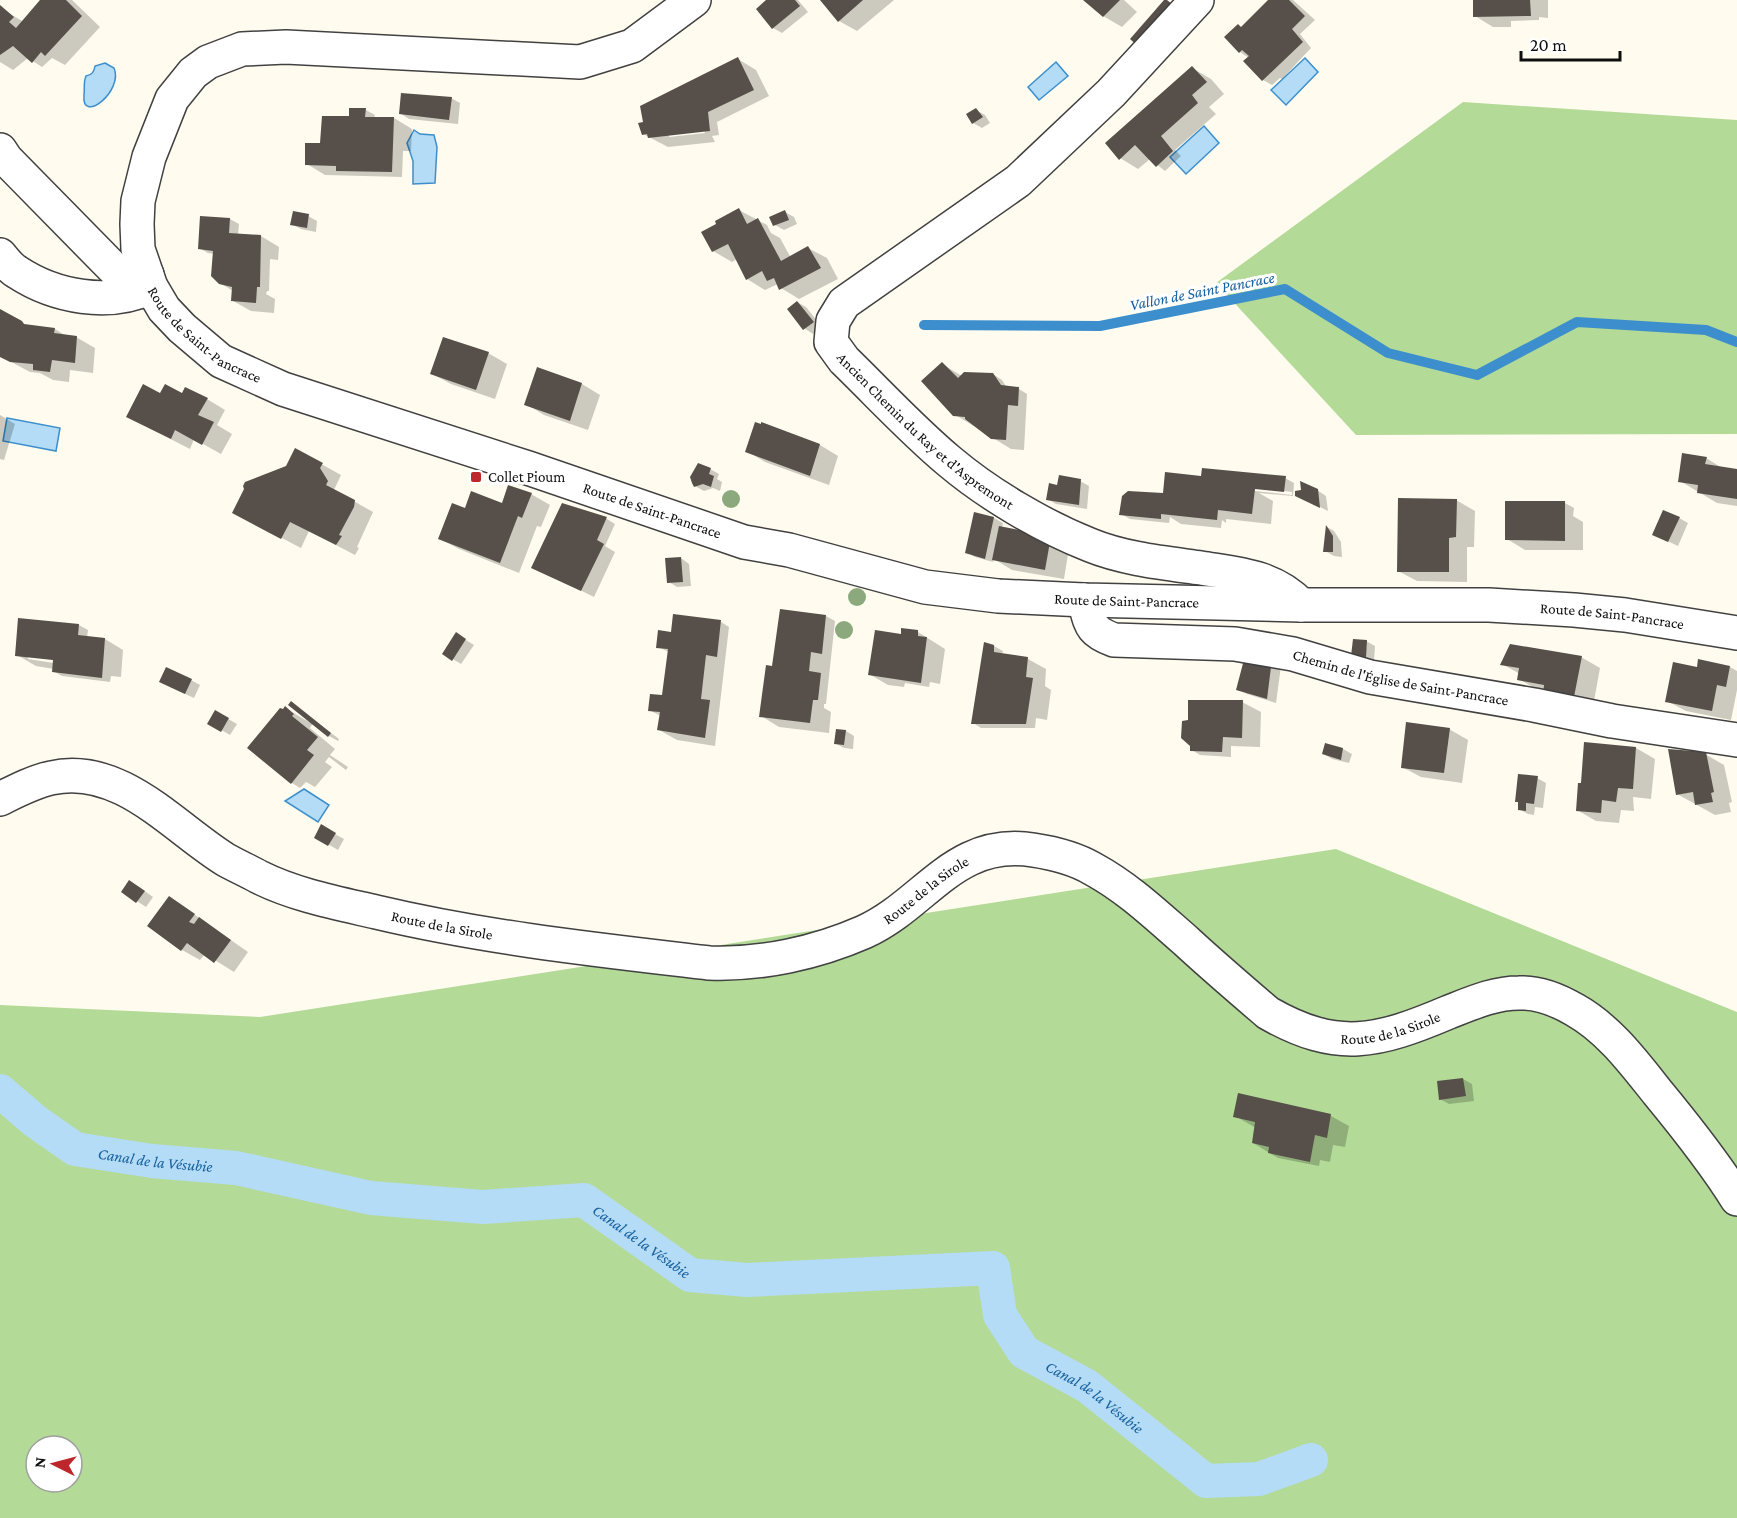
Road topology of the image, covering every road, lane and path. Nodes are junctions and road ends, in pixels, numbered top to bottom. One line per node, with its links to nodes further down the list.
1 (694, 0): 5 (street, Route de Saint-Pancrace)
2 (1197, 0): 7 (street, Ancien Chemin du Ray et d'Aspremont)
3 (0, 150): 5 (street)
4 (0, 255): 5 (street)
5 (149, 281): 6 (street, Route de Saint-Pancrace)
6 (1084, 600): 7 (street, Route de Saint-Pancrace); 9 (street, Chemin de l'Église de Saint-Pancrace)
7 (1301, 605): 8 (street, Route de Saint-Pancrace)
8 (1737, 633)
9 (1737, 740)
10 (0, 799): 11 (street, Route de la Sirole)
11 (1737, 1199)

